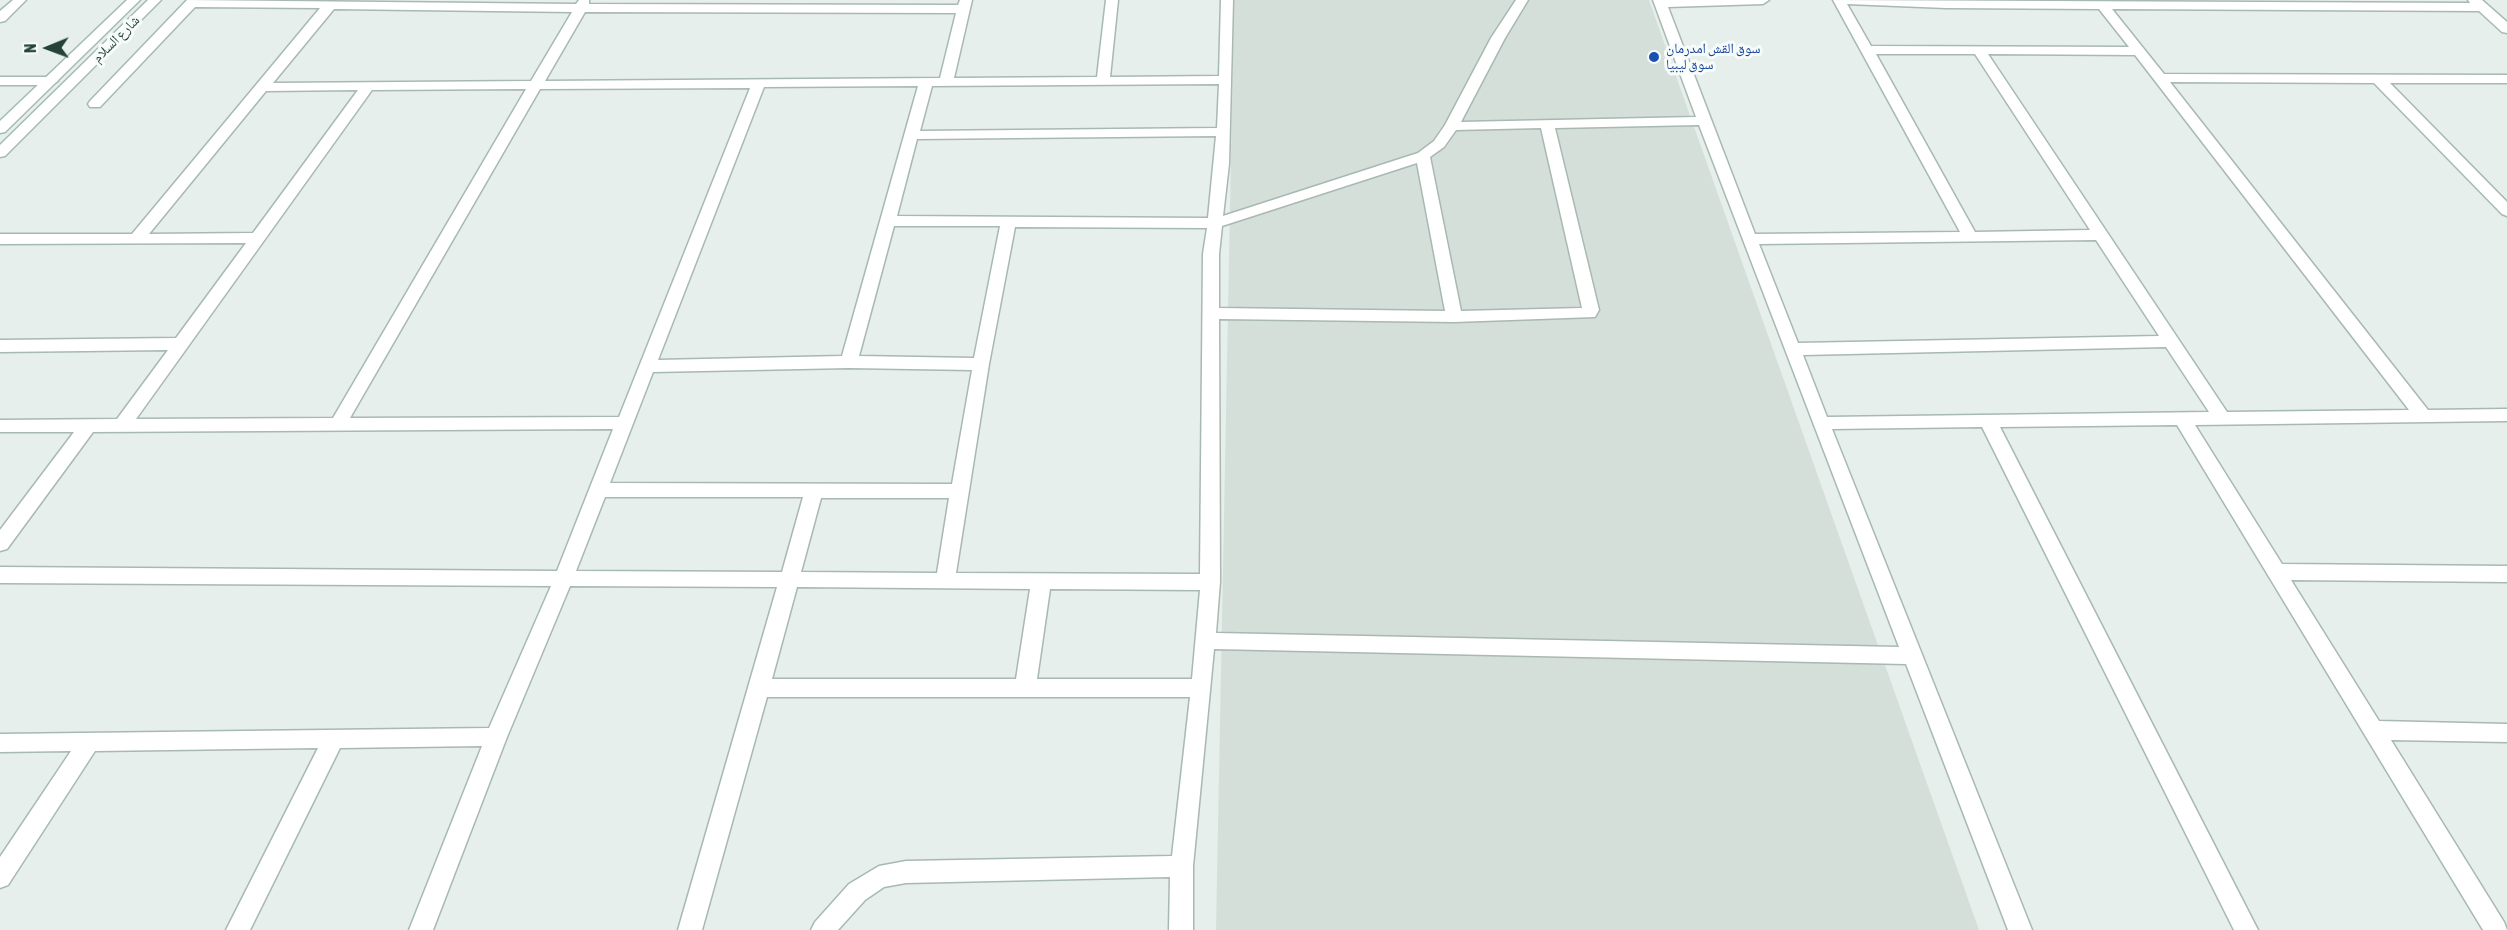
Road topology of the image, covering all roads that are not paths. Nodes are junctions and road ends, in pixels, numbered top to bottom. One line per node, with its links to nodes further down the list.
1 (20, 0): 19 (street)
2 (134, 0): 29 (street, شارع السلام)
3 (155, 0): 44 (street, شارع السلام)
4 (1112, 0): 30 (street)
5 (1227, 0): 27 (street)
6 (1522, 0): 40 (street)
7 (1763, 0): 11 (street)
8 (1839, 0): 21 (street)
9 (1848, 0): 12 (street)
10 (193, 2): 17 (street); 37 (street)
11 (1659, 2): 38 (street)
12 (1945, 2): 14 (street)
13 (434, 3): 15 (street); 17 (street)
14 (2101, 3): 16 (street); 23 (street)
15 (583, 4): 18 (street); 34 (street)
16 (2478, 4): 20 (street)
17 (330, 5): 36 (street)
18 (965, 5): 32 (street)
19 (0, 18)
20 (2507, 29)
21 (1868, 50): 22 (street); 51 (street)
22 (1979, 51): 23 (street); 50 (street)
23 (2138, 51): 24 (street)
24 (2160, 78): 25 (street); 65 (street)
25 (2378, 79): 26 (street); 46 (street)
26 (2507, 79)
27 (1226, 80): 30 (street); 42 (street)
28 (0, 81): 29 (street)
29 (51, 81): 41 (street, شارع السلام)
30 (1103, 81): 32 (street)
31 (926, 82): 32 (street); 33 (street); 43 (street)
32 (946, 82)
33 (759, 83): 34 (street); 64 (street)
34 (534, 85): 35 (street); 72 (street)
35 (368, 86): 36 (street); 53 (street)
36 (264, 87): 52 (street)
37 (95, 104)
38 (1705, 121): 39 (street); 55 (street)
39 (1548, 124): 40 (street); 57 (street)
40 (1452, 126): 45 (street)
41 (0, 129)
42 (1223, 132): 43 (street); 49 (street)
43 (911, 135): 47 (street)
44 (0, 153)
45 (1423, 156): 49 (street); 57 (street)
46 (2507, 211)
47 (888, 221): 48 (street); 62 (street)
48 (1008, 222): 49 (street); 63 (street)
49 (1216, 223): 56 (street)
50 (2100, 235): 51 (street); 58 (street)
51 (1970, 236): 55 (street)
52 (136, 238): 53 (street); 54 (street)
53 (256, 238): 59 (street)
54 (0, 239)
55 (1749, 239): 61 (street)
56 (1211, 313): 57 (street); 87 (street)
57 (1454, 316)
58 (2171, 341): 61 (street); 67 (street)
59 (180, 344): 60 (street); 74 (street)
60 (0, 346)
61 (1793, 349): 71 (street)
62 (849, 362): 63 (street); 64 (street)
63 (981, 364): 78 (street)
64 (647, 366): 70 (street)
65 (2423, 415): 66 (street); 67 (street)
66 (2507, 415)
67 (2222, 418): 68 (street)
68 (2182, 419): 69 (street); 80 (street)
69 (1988, 421): 71 (street); 107 (street)
70 (624, 423): 72 (street); 76 (street)
71 (1822, 423): 89 (street)
72 (338, 424): 74 (street)
73 (89, 425): 74 (street); 75 (street); 79 (street)
74 (122, 425)
75 (0, 426)
76 (598, 490): 77 (street); 83 (street)
77 (814, 490): 78 (street); 84 (street)
78 (960, 491): 85 (street)
79 (0, 544)
80 (2277, 572): 82 (street); 93 (street)
81 (0, 574): 83 (street)
82 (2507, 574)
83 (564, 577): 84 (street); 95 (street)
84 (788, 580): 85 (street); 91 (street)
85 (945, 580): 86 (street)
86 (1041, 581): 87 (street); 90 (street)
87 (1209, 582): 88 (street)
88 (1206, 641): 89 (street); 92 (street)
89 (1912, 656): 106 (street)
90 (1025, 687): 91 (street); 92 (street)
91 (759, 688): 103 (street)
92 (1201, 688): 99 (street)
93 (2374, 730): 94 (street); 108 (street)
94 (2507, 733)
95 (496, 737): 96 (street); 102 (street)
96 (334, 739): 97 (street); 101 (street)
97 (89, 742): 98 (street); 100 (street)
98 (0, 743)
99 (1182, 866): 104 (street); 105 (street)
100 (0, 877)
101 (238, 930)
102 (421, 930)
103 (690, 930)
104 (823, 930)
105 (1181, 930)
106 (2020, 930)
107 (2246, 930)
108 (2496, 930)

